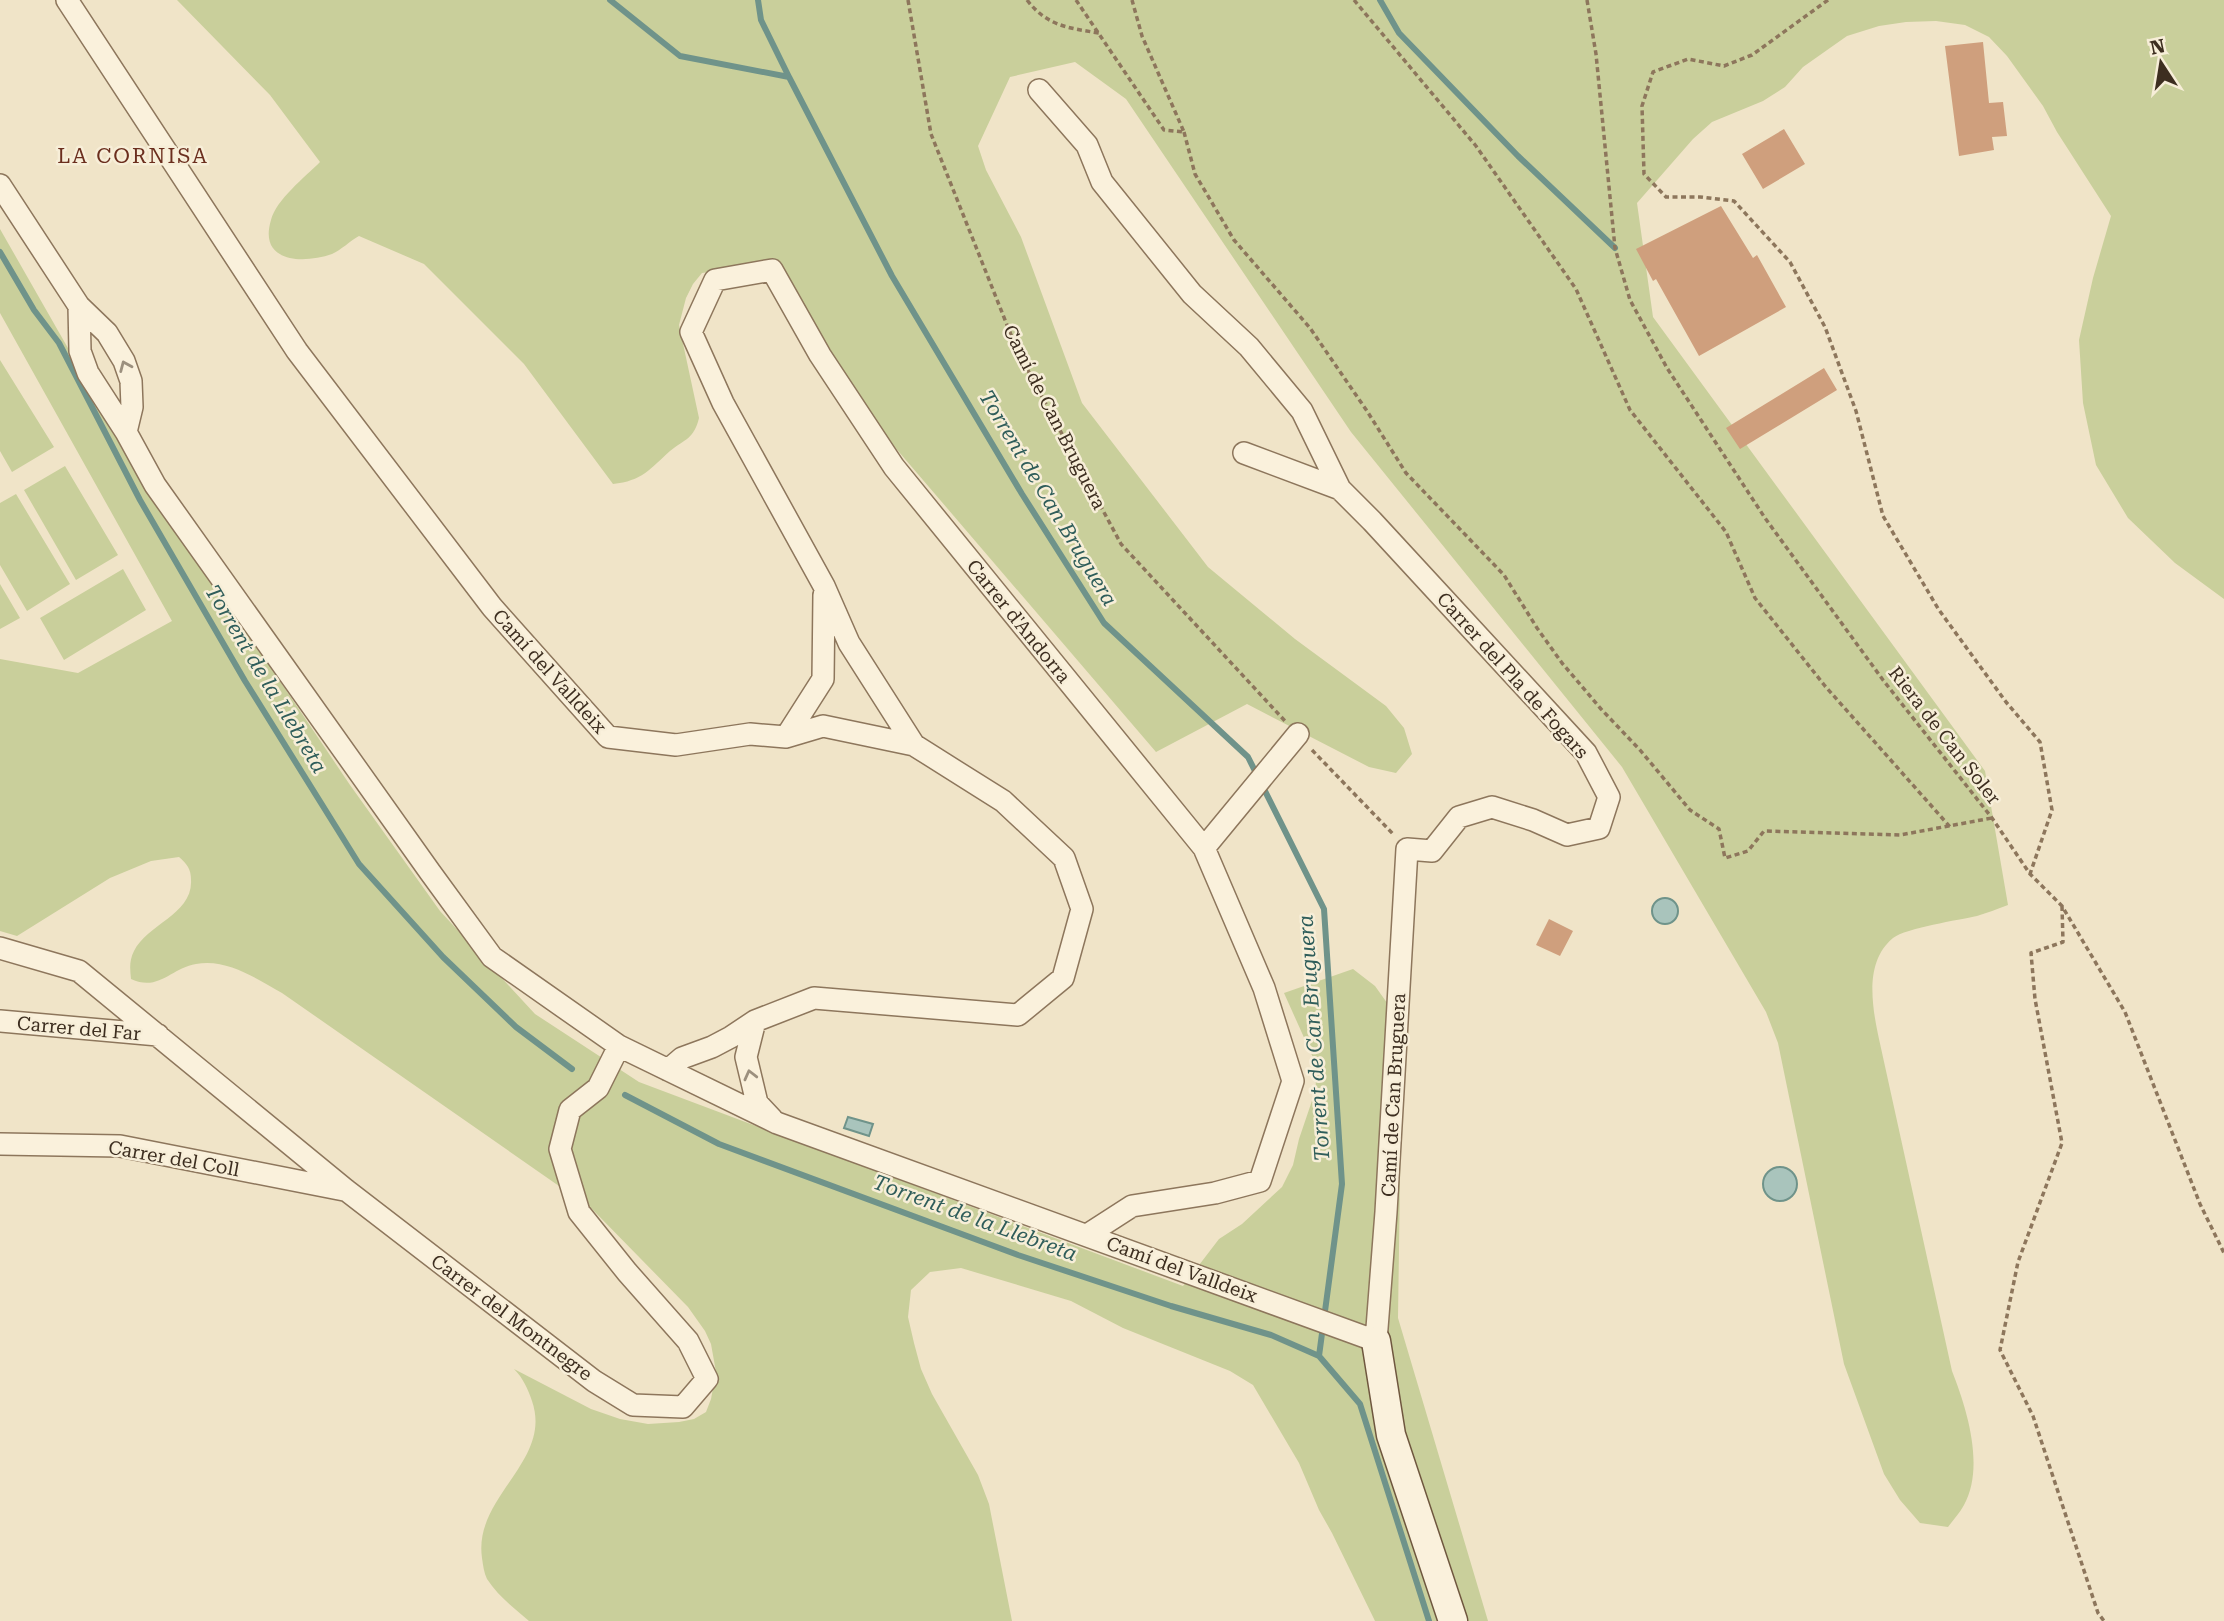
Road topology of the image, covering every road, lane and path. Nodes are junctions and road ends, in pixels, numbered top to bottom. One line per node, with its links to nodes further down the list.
1 (67, 0): 19 (street, Camí del Valldeix)
2 (908, 0): 18 (path, Camí de Can Bruguera)
3 (1027, 0): 9 (path)
4 (1076, 0): 9 (path)
5 (1132, 0): 11 (path)
6 (1354, 0): 22 (path)
7 (1587, 0): 21 (path, Riera de Can Soler)
8 (1828, 0): 25 (path)
9 (1099, 33): 11 (path)
10 (1040, 90): 16 (street, Carrer del Pla de Fogars)
11 (1184, 132): 22 (path)
12 (0, 185): 13 (street)
13 (79, 306): 14 (street); 14 (street, one-way to 13)
14 (126, 432): 31 (street)
15 (1244, 453): 16 (street, Carrer del Pla de Fogars)
16 (1340, 489): 24 (street, Carrer del Pla de Fogars)
17 (824, 586): 19 (street, Carrer d'Andorra); 20 (street, Carrer d'Andorra); 23 (street, Carrer d'Andorra)
18 (1297, 734): 23 (street); 24 (path, Camí de Can Bruguera)
19 (786, 737): 20 (street, Camí del Valldeix)
20 (914, 745): 29 (street, Camí del Valldeix)
21 (1992, 818): 22 (path); 25 (path, Riera de Can Soler)
22 (1951, 828)
23 (1204, 848): 36 (street, Carrer d'Andorra)
24 (1407, 849): 38 (street, Camí de Can Bruguera)
25 (2030, 874): 26 (path, Riera de Can Soler)
26 (2062, 906): 37 (path, Riera de Can Soler); 40 (path)
27 (0, 948): 30 (street, Carrer del Montnegre)
28 (0, 1021): 30 (street, Carrer del Far)
29 (755, 1021): 32 (street, Camí del Valldeix); 33 (street, one-way to 29)
30 (158, 1035): 35 (street, Carrer del Montnegre)
31 (619, 1046): 32 (street); 35 (street, Carrer del Montnegre)
32 (668, 1070): 33 (street)
33 (776, 1123): 36 (street, Camí del Valldeix)
34 (0, 1144): 35 (street, Carrer del Coll)
35 (346, 1191)
36 (1087, 1235): 38 (street, Camí del Valldeix)
37 (2224, 1253)
38 (1376, 1341): 39 (street)
39 (1453, 1621)
40 (2104, 1621)

